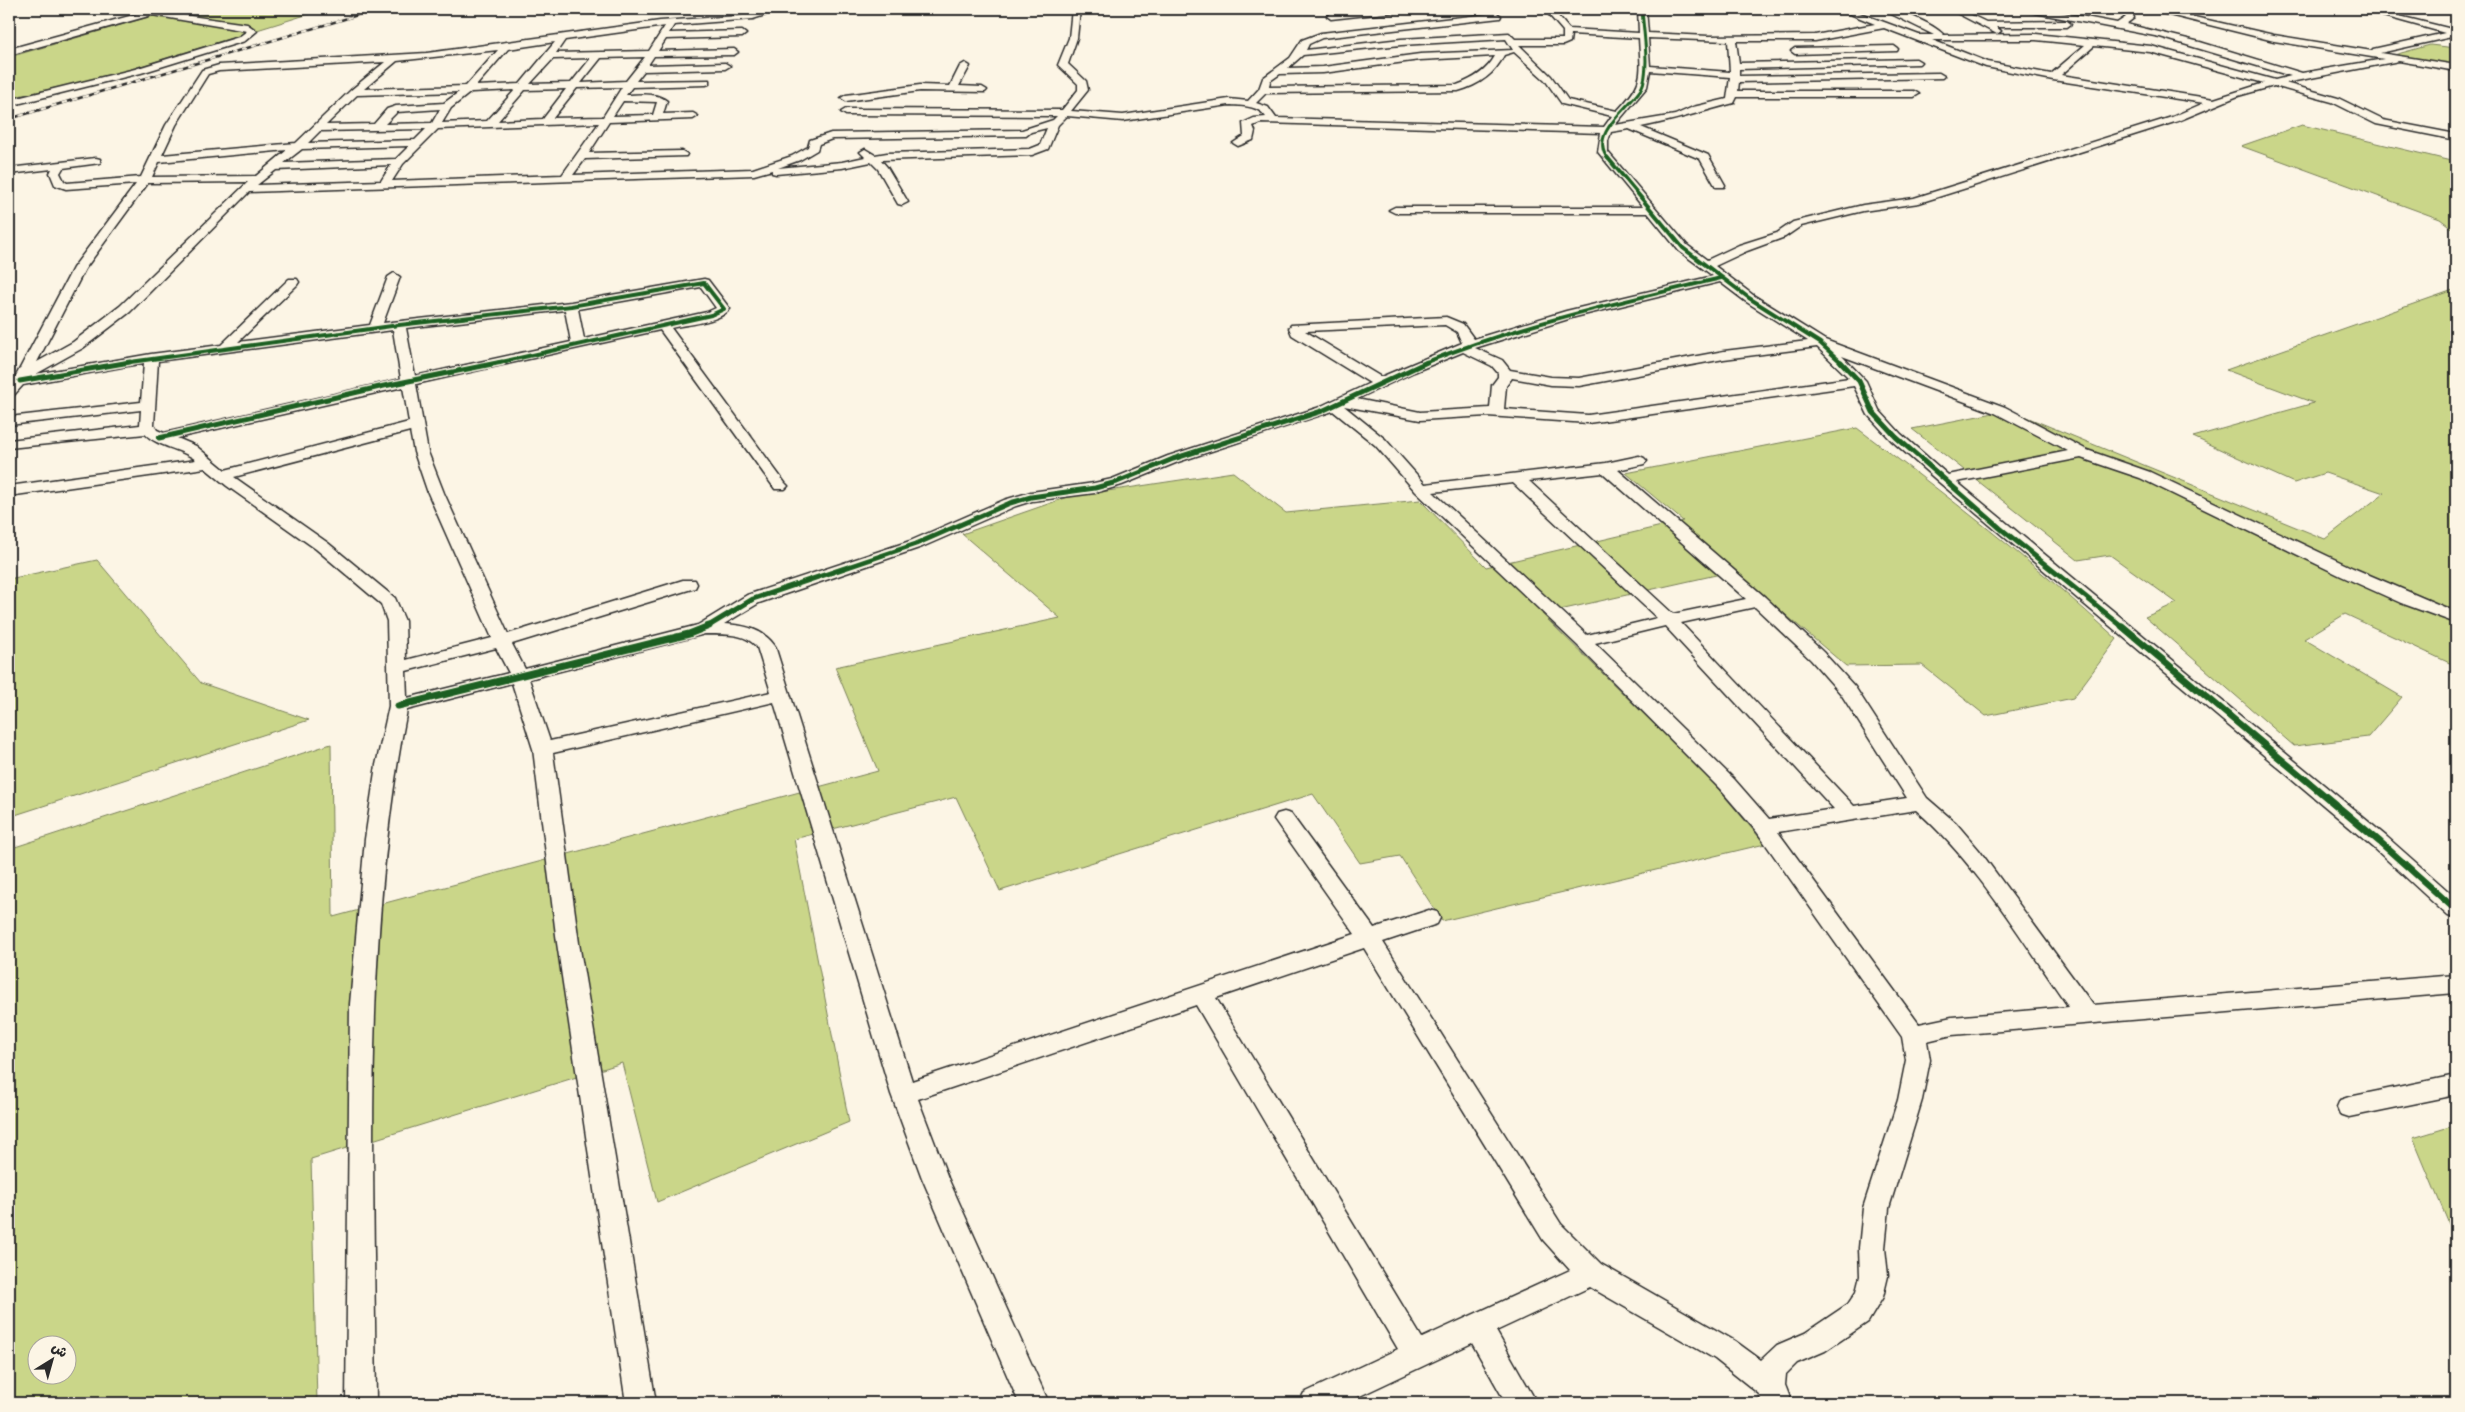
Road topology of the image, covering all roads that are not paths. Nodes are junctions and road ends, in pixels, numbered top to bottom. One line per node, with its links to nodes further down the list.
1 (780, 9): 22 (street)
2 (1076, 9): 90 (street)
3 (1403, 9): 13 (street)
4 (1548, 9): 29 (street)
5 (1642, 9): 39 (street)
6 (1842, 9): 17 (street)
7 (1885, 9): 15 (street)
8 (1953, 9): 19 (street)
9 (2018, 9): 23 (street); 26 (street)
10 (2148, 9): 14 (street); 51 (street)
11 (2362, 9): 30 (street)
12 (157, 10): 46 (street); 87 (street)
13 (1363, 11): 16 (street)
14 (2126, 11): 23 (street)
15 (1896, 13): 17 (street); 20 (street)
16 (1331, 16)
17 (1865, 17): 24 (street)
18 (1950, 18): 19 (street)
19 (1970, 18): 25 (street)
20 (1911, 19): 21 (street); 35 (street)
21 (1931, 19)
22 (671, 23): 32 (street); 33 (street)
23 (2120, 24): 67 (street)
24 (1886, 25): 34 (street); 37 (street)
25 (1986, 25): 26 (street); 36 (street)
26 (2037, 25): 42 (street)
27 (1504, 26): 28 (street); 29 (street); 38 (street); 44 (street)
28 (1387, 29): 38 (street); 50 (street)
29 (1567, 31): 39 (street)
30 (2456, 33): 51 (street)
31 (742, 34): 32 (street)
32 (664, 36): 49 (street)
33 (564, 37): 41 (street); 53 (street)
34 (1918, 38): 35 (street); 68 (street)
35 (1942, 38): 36 (street)
36 (2012, 38): 40 (street)
37 (1732, 40): 39 (street); 65 (street)
38 (1400, 42): 50 (street); 54 (street)
39 (1647, 43): 62 (street)
40 (2092, 44): 42 (street); 68 (street)
41 (506, 46): 55 (street); 75 (street)
42 (2142, 48): 70 (street)
43 (1894, 50): 45 (street)
44 (1518, 51): 48 (street); 91 (street)
45 (1789, 51)
46 (9, 52)
47 (734, 52): 49 (street)
48 (1501, 52): 54 (street); 82 (street)
49 (654, 53): 52 (street); 61 (street)
50 (1300, 53): 64 (street)
51 (2368, 53): 56 (street)
52 (598, 55): 53 (street); 73 (street)
53 (550, 56): 74 (street)
54 (1420, 57): 58 (street); 64 (street)
55 (394, 59): 79 (street); 111 (street)
56 (2398, 59): 63 (street); 67 (street)
57 (1916, 62): 65 (street)
58 (1429, 64)
59 (725, 66): 61 (street)
60 (964, 66): 76 (street)
61 (642, 68): 71 (street)
62 (1646, 68): 65 (street); 91 (street)
63 (2456, 68)
64 (1277, 71): 78 (street)
65 (1734, 73): 66 (street); 80 (street)
66 (1939, 76)
67 (2301, 76): 70 (street)
68 (2053, 77): 86 (street)
69 (706, 82): 71 (street)
70 (2278, 82): 86 (street); 105 (street)
71 (630, 83): 73 (street); 83 (street)
72 (846, 84): 84 (street)
73 (572, 86): 74 (street); 95 (street)
74 (521, 88): 75 (street); 97 (street)
75 (468, 89): 79 (street); 88 (street)
76 (953, 89): 77 (street); 84 (street)
77 (982, 90)
78 (1263, 90): 82 (street); 85 (street)
79 (354, 92): 102 (street)
80 (1733, 94): 81 (street); 101 (street)
81 (1914, 94)
82 (1329, 96): 85 (street)
83 (621, 98): 93 (street); 94 (street)
84 (846, 98): 89 (street)
85 (1252, 102): 90 (street); 96 (street)
86 (2213, 102): 128 (street)
87 (9, 103)
88 (447, 106): 99 (street); 100 (street)
89 (846, 112): 90 (street); 104 (street)
90 (1066, 112): 98 (street)
91 (1619, 115): 103 (street)
92 (692, 116): 93 (street)
93 (657, 117): 94 (street)
94 (606, 119): 95 (street); 110 (street)
95 (546, 121): 97 (street)
96 (1273, 121): 103 (street); 107 (street)
97 (491, 123): 100 (street)
98 (1054, 124): 104 (street); 112 (street)
99 (378, 126): 100 (street); 102 (street)
100 (435, 126): 106 (street)
101 (1631, 126): 103 (street); 123 (street)
102 (316, 128): 108 (street)
103 (1606, 130): 127 (street)
104 (851, 134): 112 (street); 118 (street)
105 (2456, 137)
106 (416, 143): 108 (street); 114 (street)
107 (1238, 144)
108 (299, 146): 111 (street); 116 (street)
109 (682, 154): 110 (street)
110 (583, 156): 119 (street)
111 (155, 159): 121 (street)
112 (870, 159): 118 (street); 125 (street)
113 (96, 161): 115 (street)
114 (399, 162): 116 (street); 122 (street)
115 (58, 167): 117 (street); 121 (street)
116 (274, 167): 120 (street)
117 (9, 171)
118 (754, 172): 119 (street)
119 (566, 177): 122 (street)
120 (258, 179): 121 (street); 124 (street)
121 (145, 180): 142 (street)
122 (385, 183): 124 (street)
123 (1720, 185)
124 (246, 189): 142 (street)
125 (902, 202)
126 (1395, 210): 127 (street)
127 (1650, 210): 128 (street)
128 (1707, 265): 130 (street)
129 (394, 276): 135 (street)
130 (1721, 278): 136 (street); 138 (street)
131 (293, 282): 139 (street)
132 (571, 306): 133 (street); 134 (street); 137 (street)
133 (399, 325): 135 (street); 144 (street)
134 (664, 326): 137 (street); 160 (street)
135 (375, 328): 139 (street)
136 (1820, 343): 141 (street); 143 (street); 154 (street)
137 (578, 345): 144 (street)
138 (1467, 346): 141 (street); 145 (street); 145 (street)
139 (225, 348): 140 (street)
140 (151, 358): 142 (street); 148 (street)
141 (1505, 372): 149 (street)
142 (21, 378): 146 (street)
143 (1859, 380): 149 (street); 159 (street)
144 (408, 382): 151 (street); 152 (street)
145 (1380, 383): 147 (street)
146 (9, 392)
147 (1339, 403): 149 (street); 161 (street); 167 (street)
148 (148, 405): 150 (street); 152 (street)
149 (1497, 412)
150 (9, 421)
151 (416, 425): 157 (street); 168 (street)
152 (153, 434): 153 (street); 157 (street)
153 (9, 444)
154 (2082, 453): 159 (street); 165 (street)
155 (1639, 460): 156 (street)
156 (1606, 468): 158 (street); 164 (street)
157 (216, 469): 162 (street); 170 (street)
158 (1516, 478): 161 (street); 166 (street)
159 (1945, 480): 179 (street)
160 (780, 486)
161 (1421, 489): 169 (street)
162 (9, 491)
163 (689, 584): 168 (street)
164 (1758, 601): 166 (street); 175 (street)
165 (2456, 618)
166 (1669, 620): 169 (street); 176 (street)
167 (704, 629): 171 (street); 172 (street)
168 (502, 641): 170 (street); 171 (street)
169 (1583, 642): 178 (street)
170 (398, 668): 173 (street)
171 (519, 674): 173 (street); 174 (street)
172 (782, 695): 174 (street); 187 (street)
173 (398, 706): 193 (street)
174 (543, 749): 194 (street)
175 (1920, 803): 176 (street); 184 (street)
176 (1850, 814): 178 (street)
177 (1284, 819): 181 (street)
178 (1764, 827): 185 (street)
179 (2456, 910)
180 (1429, 918): 181 (street)
181 (1369, 938): 183 (street); 189 (street)
182 (2456, 984): 184 (street)
183 (1201, 994): 187 (street); 191 (street)
184 (2087, 1015): 185 (street)
185 (1914, 1035): 192 (street)
186 (2456, 1084): 188 (street)
187 (903, 1094): 195 (street)
188 (2349, 1107)
189 (1591, 1273): 190 (street); 192 (street)
190 (1478, 1326): 191 (street); 197 (street)
191 (1417, 1354): 196 (street)
192 (1774, 1394)
193 (361, 1403)
194 (641, 1403)
195 (1034, 1403)
196 (1314, 1403)
197 (1522, 1403)

